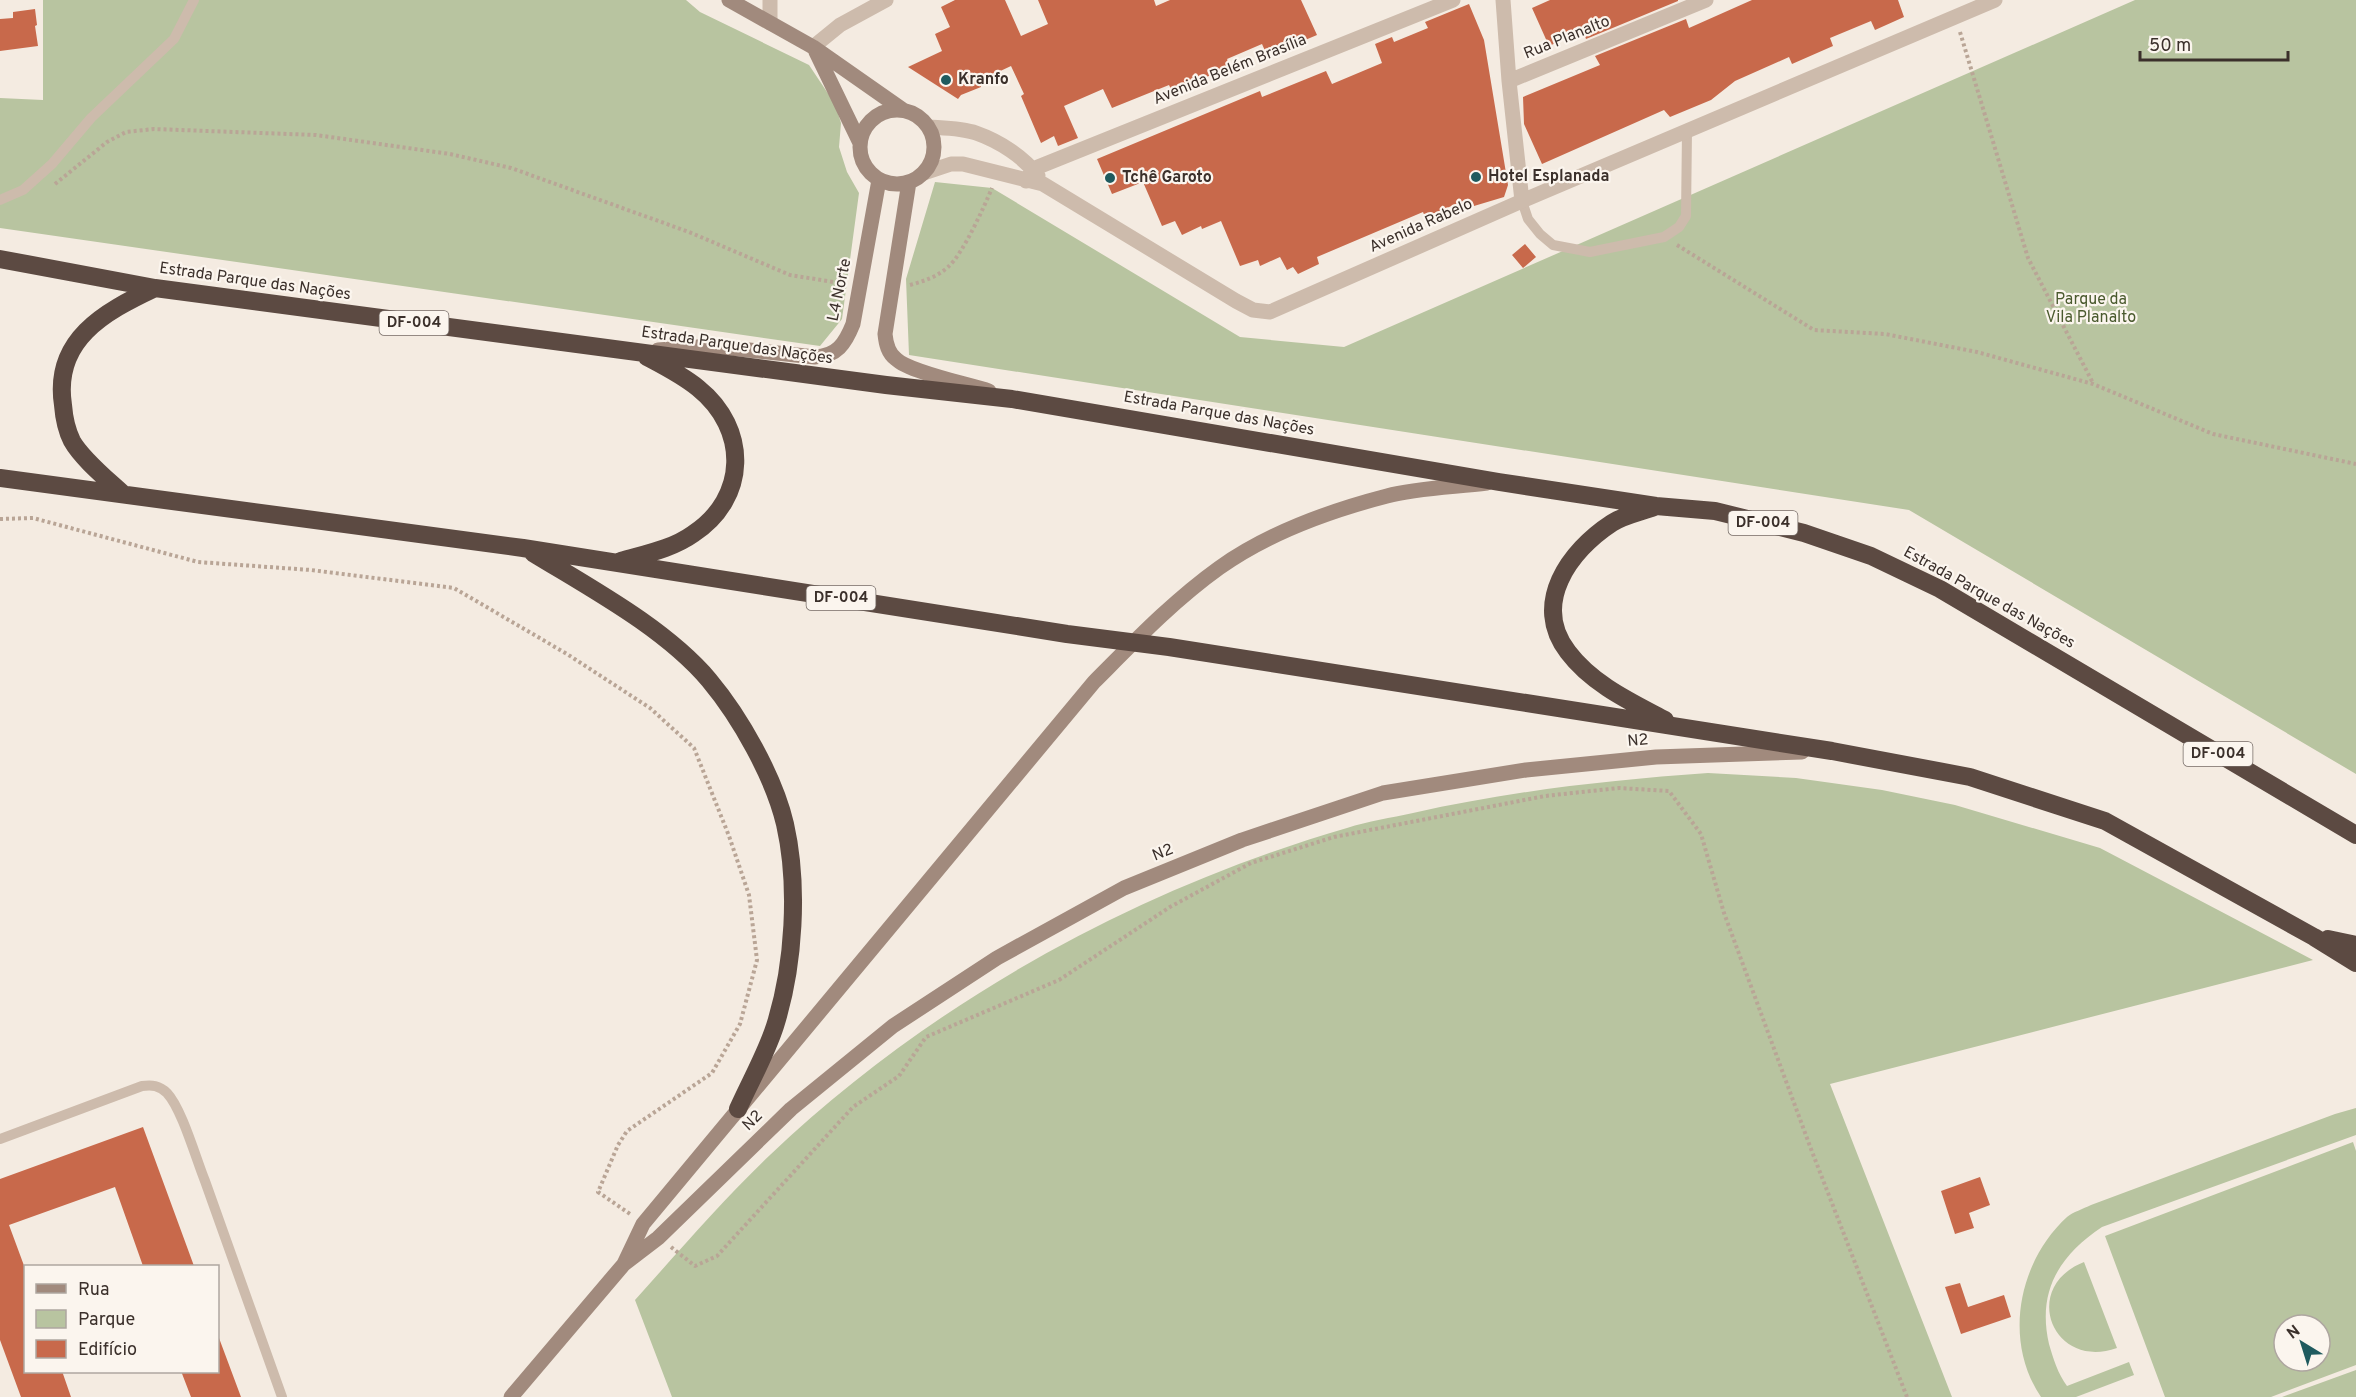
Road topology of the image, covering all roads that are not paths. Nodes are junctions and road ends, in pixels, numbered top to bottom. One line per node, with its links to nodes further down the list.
1 (194, 0): 20 (lane)
2 (729, 0): 9 (main road)
3 (770, 0): 9 (street)
4 (886, 0): 10 (street)
5 (1453, 0): 17 (street, Avenida Belém Brasília)
6 (1503, 0): 11 (street)
7 (1706, 0): 11 (street, Rua Planalto)
8 (1984, 2): 14 (street, Avenida Rabelo)
9 (770, 23): 10 (main road)
10 (813, 47): 12 (main road); 15 (main road)
11 (1509, 81): 21 (street)
12 (903, 110): 13 (main road); 15 (main road)
13 (929, 127): 16 (main road); 17 (street)
14 (1688, 131): 21 (street, Avenida Rabelo); 21 (lane)
15 (860, 142): 18 (main road)
16 (924, 173): 17 (street); 19 (main road)
17 (1029, 175): 21 (street, Avenida Rabelo)
18 (879, 180): 19 (main road); 24 (main road, L4 Norte)
19 (909, 182): 25 (main road)
20 (0, 200)
21 (1522, 201)
22 (0, 259): 23 (highway, Estrada Parque das Nações / DF-004)
23 (155, 288): 24 (highway, Estrada Parque das Nações / DF-004); 28 (highway)
24 (640, 352): 25 (highway, Estrada Parque das Nações / DF-004); 31 (highway)
25 (1012, 399): 27 (highway, Estrada Parque das Nações / DF-004)
26 (0, 478): 28 (highway, DF-004)
27 (1499, 482): 29 (highway, Estrada Parque das Nações / DF-004); 38 (main road, N2)
28 (123, 494): 30 (highway, DF-004)
29 (1656, 506): 32 (highway); 34 (highway, Estrada Parque das Nações / DF-004)
30 (523, 548): 31 (highway, DF-004); 38 (highway)
31 (615, 563): 32 (highway, DF-004)
32 (1677, 726): 33 (highway, DF-004)
33 (1832, 751): 35 (highway, DF-004); 40 (main road, N2)
34 (2356, 835)
35 (2314, 937): 36 (highway); 37 (highway, DF-004)
36 (2356, 945)
37 (2356, 963)
38 (738, 1109): 40 (main road, N2)
39 (0, 1139): 41 (lane)
40 (624, 1264): 42 (main road, N2)
41 (282, 1397)
42 (511, 1397)

